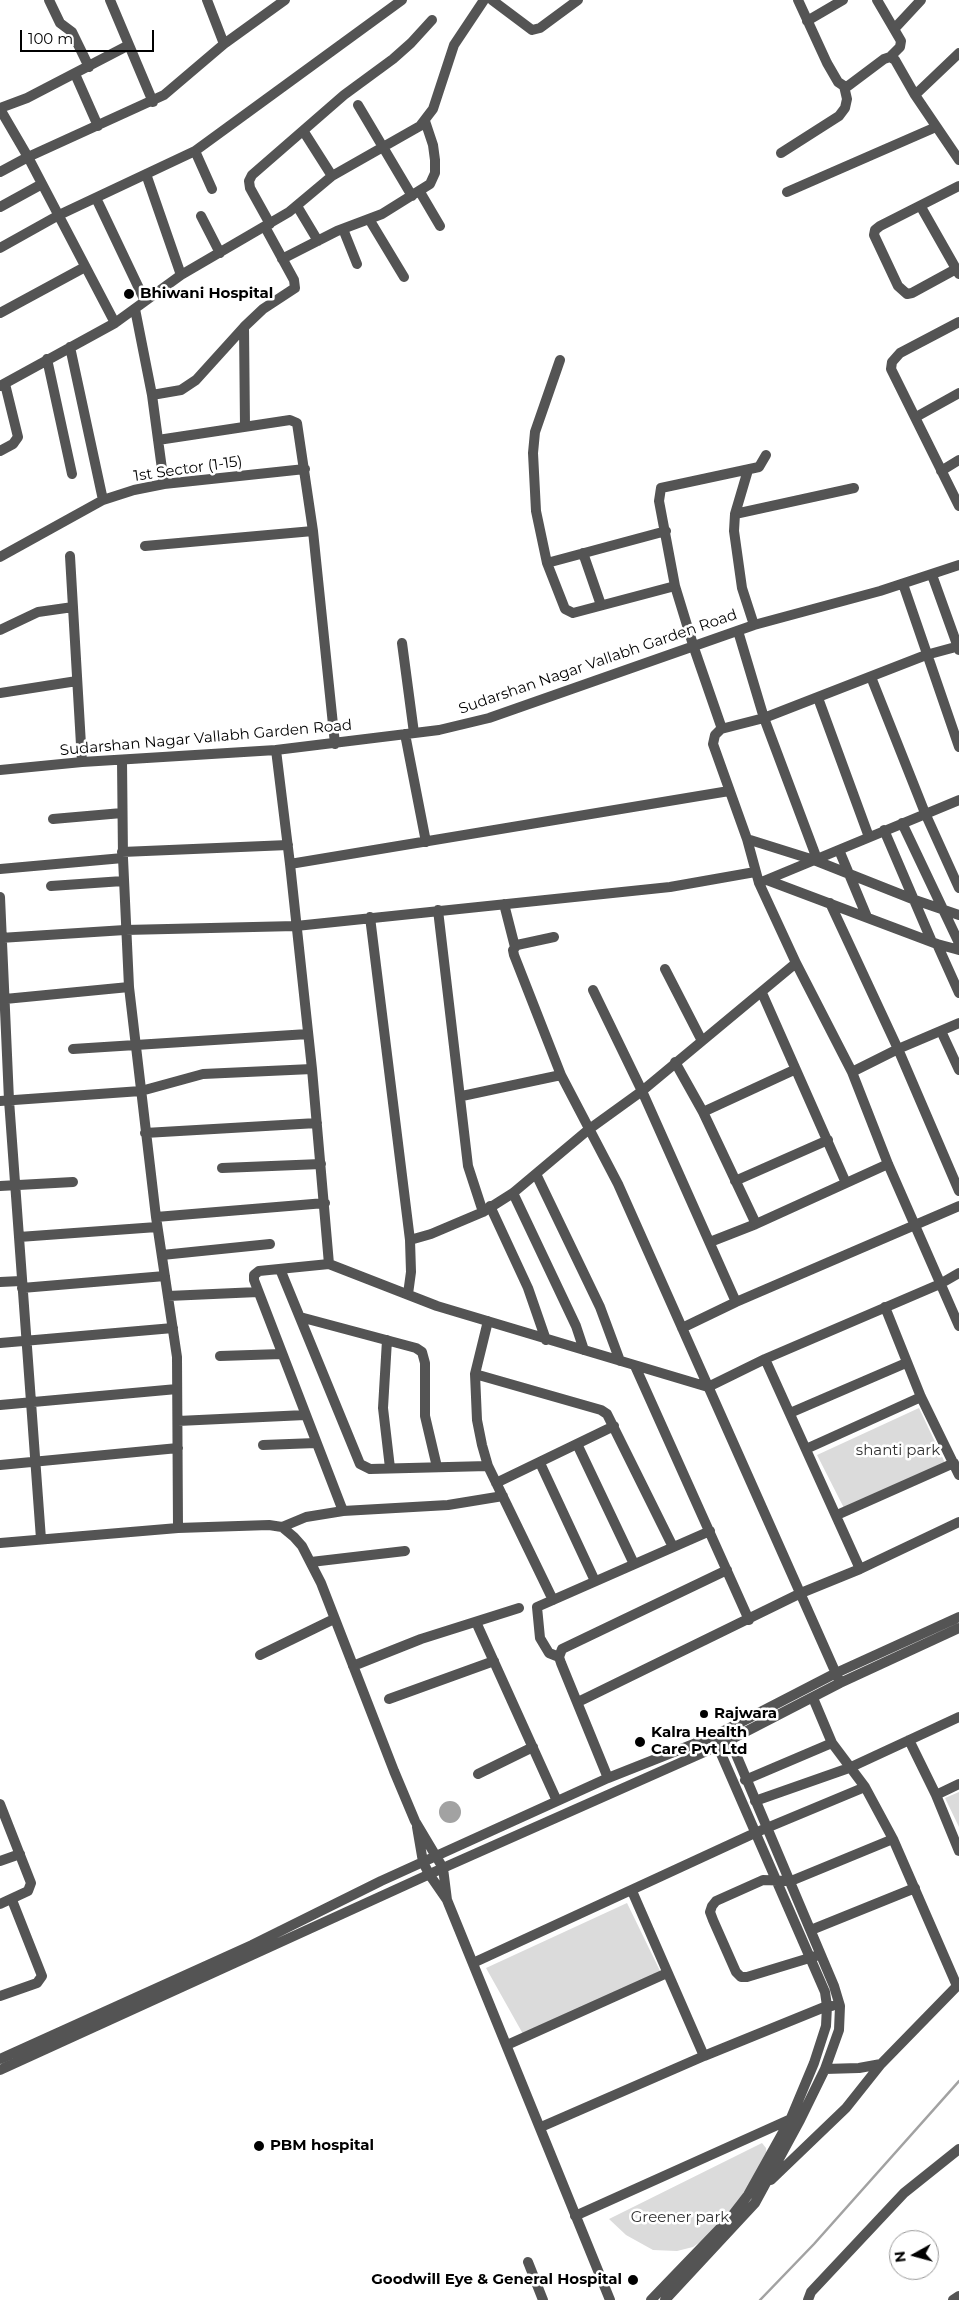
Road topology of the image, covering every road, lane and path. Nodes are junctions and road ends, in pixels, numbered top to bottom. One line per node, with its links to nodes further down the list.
1 (49, 0): 21 (street)
2 (110, 0): 18 (street)
3 (207, 0): 17 (street)
4 (286, 0): 13 (street)
5 (484, 0): 28 (street)
6 (492, 0): 7 (street)
7 (578, 0)
8 (798, 0): 15 (street)
9 (843, 0): 15 (street)
10 (877, 0): 16 (street)
11 (921, 0): 16 (street)
12 (398, 1): 33 (street)
13 (275, 4): 17 (street)
14 (432, 20): 31 (street)
15 (807, 21): 23 (street)
16 (895, 28): 20 (street)
17 (224, 44): 25 (street)
18 (129, 45): 21 (street); 25 (street)
19 (959, 53): 24 (street)
20 (894, 60): 23 (street); 24 (street)
21 (89, 67): 22 (street)
22 (75, 74): 27 (street); 29 (street)
23 (844, 86): 34 (street)
24 (916, 95): 30 (street)
25 (153, 102): 29 (street)
26 (358, 105): 32 (street)
27 (0, 109): 35 (street)
28 (425, 121): 32 (street); 44 (street)
29 (98, 126): 35 (street)
30 (936, 127): 36 (street); 43 (street)
31 (304, 132): 39 (street); 52 (street)
32 (383, 148): 39 (street); 44 (street)
33 (195, 151): 38 (street); 42 (street)
34 (781, 153)
35 (28, 157): 37 (street); 40 (street)
36 (959, 160)
37 (0, 172)
38 (146, 174): 45 (street); 62 (street)
39 (332, 176): 46 (street)
40 (42, 184): 47 (street); 49 (street)
41 (959, 186): 48 (street)
42 (212, 189)
43 (787, 192)
44 (416, 194): 51 (street); 53 (street)
45 (96, 198): 49 (street); 64 (street)
46 (297, 206): 52 (street); 55 (street)
47 (0, 207)
48 (921, 207): 61 (street); 61 (street)
49 (59, 215): 56 (street); 60 (street)
50 (201, 216): 57 (street)
51 (369, 219): 54 (street); 63 (street)
52 (268, 225): 57 (street); 58 (street)
53 (440, 226)
54 (343, 229): 55 (street); 59 (street)
55 (318, 241): 58 (street)
56 (0, 248)
57 (220, 253): 62 (street)
58 (282, 259): 69 (street)
59 (357, 264)
60 (85, 267): 66 (street); 68 (street)
61 (958, 272)
62 (180, 276): 64 (street)
63 (404, 277)
64 (145, 301): 65 (street)
65 (136, 309): 68 (street); 75 (street)
66 (0, 313)
67 (959, 322): 76 (street)
68 (115, 323): 70 (street)
69 (244, 327): 75 (street); 77 (street)
70 (70, 347): 71 (street); 88 (street)
71 (47, 359): 73 (street); 85 (street)
72 (560, 360): 97 (street)
73 (3, 385): 79 (street)
74 (959, 393): 76 (street)
75 (152, 395): 78 (street)
76 (916, 417): 84 (street)
77 (245, 426): 78 (street); 82 (street)
78 (158, 440): 86 (street)
79 (0, 451)
80 (766, 455): 83 (street)
81 (959, 460): 84 (street)
82 (305, 470): 86 (street, 1st Sector (1-15)); 91 (street)
83 (748, 470): 90 (street); 92 (street)
84 (941, 471): 89 (street)
85 (72, 474)
86 (164, 484): 88 (street, 1st Sector (1-15))
87 (854, 488): 90 (street)
88 (103, 500): 96 (street, 1st Sector (1-15))
89 (959, 506)
90 (735, 514): 104 (street)
91 (313, 530): 93 (street); 118 (street)
92 (666, 531): 94 (street); 101 (street)
93 (145, 546)
94 (583, 553): 97 (street); 102 (street)
95 (70, 556): 103 (street)
96 (0, 557)
97 (547, 563): 102 (street)
98 (959, 565): 99 (street, Sudarshan Nagar Vallabh Garden Road)
99 (932, 575): 100 (street, Sudarshan Nagar Vallabh Garden Road); 109 (street)
100 (903, 584): 104 (street, Sudarshan Nagar Vallabh Garden Road); 110 (street)
101 (675, 586): 102 (street); 108 (street)
102 (601, 605)
103 (73, 607): 105 (street); 112 (street)
104 (754, 626): 106 (street, Sudarshan Nagar Vallabh Garden Road)
105 (0, 630)
106 (738, 631): 108 (street, Sudarshan Nagar Vallabh Garden Road); 115 (street)
107 (402, 643): 117 (street)
108 (694, 648): 116 (street); 117 (street, Sudarshan Nagar Vallabh Garden Road)
109 (959, 648): 110 (street)
110 (926, 655): 111 (street); 119 (street)
111 (871, 677): 114 (street); 127 (street)
112 (78, 682): 113 (street); 122 (street)
113 (0, 693)
114 (818, 698): 115 (street); 131 (street)
115 (764, 718): 116 (street); 137 (street)
116 (721, 729): 124 (street)
117 (410, 734): 118 (street, Sudarshan Nagar Vallabh Garden Road); 133 (street)
118 (335, 744): 120 (street, Sudarshan Nagar Vallabh Garden Road)
119 (959, 747)
120 (276, 750): 121 (street, Sudarshan Nagar Vallabh Garden Road); 134 (street)
121 (122, 760): 122 (street, Sudarshan Nagar Vallabh Garden Road); 126 (street)
122 (82, 762): 123 (street, Sudarshan Nagar Vallabh Garden Road)
123 (0, 770)
124 (728, 791): 132 (street); 133 (street)
125 (959, 800): 127 (street)
126 (122, 813): 128 (street); 136 (street)
127 (925, 813): 129 (street); 145 (street)
128 (53, 819)
129 (902, 823): 130 (street); 150 (street)
130 (884, 830): 131 (street); 147 (street)
131 (869, 837): 135 (street)
132 (747, 840): 137 (street); 140 (street)
133 (426, 842): 138 (street)
134 (288, 845): 136 (street); 138 (street)
135 (839, 850): 137 (street); 141 (street)
136 (122, 855): 139 (street); 142 (street)
137 (816, 860): 141 (street); 143 (street)
138 (290, 864): 155 (street)
139 (0, 869)
140 (755, 872): 143 (street); 149 (street)
141 (849, 874): 147 (street); 154 (street)
142 (123, 881): 144 (street); 156 (street)
143 (763, 881): 148 (street); 163 (street)
144 (51, 886)
145 (959, 888)
146 (0, 896): 157 (street)
147 (915, 900): 150 (street); 159 (street)
148 (830, 903): 154 (street); 176 (street)
149 (504, 904): 151 (street); 161 (street)
150 (943, 909): 152 (street); 160 (street)
151 (438, 910): 153 (street); 185 (street)
152 (959, 914)
153 (370, 917): 155 (street); 210 (street)
154 (867, 917): 159 (street)
155 (296, 926): 156 (street); 172 (street)
156 (125, 930): 157 (street); 165 (street)
157 (1, 937): 169 (street)
158 (554, 937): 161 (street)
159 (934, 943): 162 (street); 168 (street)
160 (959, 943)
161 (515, 947): 182 (street)
162 (959, 950)
163 (796, 963): 167 (street); 181 (street)
164 (665, 969): 173 (street)
165 (129, 987): 169 (street); 174 (street)
166 (593, 990): 184 (street)
167 (762, 993): 173 (street); 179 (street)
168 (959, 993)
169 (5, 999): 186 (street)
170 (959, 1023): 171 (street)
171 (941, 1032): 176 (street); 180 (street)
172 (308, 1034): 174 (street); 178 (street)
173 (702, 1041): 177 (street)
174 (136, 1045): 175 (street); 183 (street)
175 (73, 1049)
176 (898, 1049): 181 (street); 201 (street)
177 (675, 1062): 184 (street); 187 (street)
178 (312, 1069): 183 (street); 188 (street)
179 (794, 1070): 187 (street); 191 (street)
180 (959, 1070)
181 (852, 1072): 193 (street)
182 (561, 1075): 185 (street); 189 (street)
183 (141, 1091): 186 (street); 190 (street)
184 (642, 1091): 189 (street); 211 (street)
185 (462, 1096): 205 (street)
186 (4, 1100): 199 (street)
187 (703, 1112): 196 (street)
188 (317, 1123): 190 (street); 192 (street)
189 (588, 1130): 195 (street); 230 (street)
190 (145, 1133): 206 (street)
191 (828, 1140): 196 (street); 198 (street)
192 (321, 1164): 194 (street); 203 (street)
193 (888, 1164): 198 (street); 208 (street)
194 (222, 1168)
195 (536, 1174): 202 (street); 239 (street)
196 (735, 1181): 207 (street)
197 (73, 1182): 199 (street)
198 (846, 1183): 207 (street)
199 (16, 1185): 200 (street); 209 (street)
200 (0, 1186)
201 (959, 1191)
202 (513, 1193): 205 (street); 235 (street)
203 (325, 1203): 206 (street); 214 (street)
204 (959, 1206): 208 (street)
205 (486, 1209): 210 (street); 232 (street)
206 (156, 1222): 209 (street); 213 (street)
207 (756, 1224): 211 (street)
208 (915, 1226): 220 (street); 224 (street)
209 (19, 1237): 219 (street)
210 (410, 1240): 222 (street)
211 (710, 1242): 224 (street)
212 (270, 1244): 213 (street)
213 (162, 1255): 217 (street)
214 (329, 1264): 215 (street); 222 (street)
215 (280, 1269): 221 (street); 226 (street)
216 (959, 1273): 220 (street)
217 (165, 1276): 219 (street); 223 (street)
218 (0, 1282): 219 (street)
219 (22, 1284): 233 (street)
220 (940, 1284): 225 (street); 228 (street)
221 (258, 1292): 223 (street); 236 (street)
222 (408, 1294): 227 (street)
223 (168, 1296): 229 (street)
224 (736, 1302): 230 (street)
225 (885, 1307): 238 (street); 240 (street)
226 (300, 1317): 231 (street); 263 (street)
227 (488, 1321): 232 (street); 242 (street)
228 (959, 1326)
229 (173, 1328): 233 (street); 244 (street)
230 (682, 1328): 243 (street)
231 (387, 1340): 262 (street); 263 (street)
232 (546, 1340): 235 (street)
233 (25, 1341): 234 (street); 246 (street)
234 (0, 1343)
235 (584, 1350): 239 (street)
236 (282, 1354): 237 (street); 249 (street)
237 (220, 1356)
238 (765, 1359): 243 (street); 248 (street)
239 (620, 1361): 241 (street)
240 (906, 1363): 245 (street); 248 (street)
241 (635, 1366): 243 (street); 272 (street)
242 (475, 1374): 251 (street); 261 (street)
243 (708, 1387): 282 (street)
244 (178, 1389): 246 (street); 250 (street)
245 (920, 1398): 256 (street); 259 (street)
246 (30, 1403): 247 (street); 257 (street)
247 (0, 1405)
248 (790, 1413): 256 (street)
249 (306, 1415): 250 (street); 252 (street)
250 (178, 1421): 255 (street)
251 (614, 1426): 253 (street); 275 (street)
252 (316, 1443): 254 (street); 267 (street)
253 (577, 1444): 258 (street); 278 (street)
254 (263, 1445)
255 (178, 1448): 257 (street); 271 (street)
256 (806, 1449): 268 (street)
257 (36, 1463): 260 (street); 273 (street)
258 (540, 1463): 265 (street); 281 (street)
259 (954, 1464): 264 (street); 268 (street)
260 (0, 1465)
261 (488, 1466): 262 (street); 265 (street)
262 (437, 1467): 263 (street)
263 (390, 1468)
264 (959, 1475)
265 (496, 1483): 266 (street)
266 (503, 1496): 267 (street); 283 (street)
267 (343, 1511): 270 (street)
268 (837, 1515): 279 (street)
269 (959, 1522): 279 (street)
270 (282, 1527): 271 (street); 277 (street)
271 (178, 1528): 273 (street)
272 (710, 1531): 275 (street); 280 (street)
273 (41, 1540): 274 (street)
274 (0, 1543)
275 (673, 1547): 278 (street)
276 (405, 1551): 277 (street)
277 (311, 1562): 285 (street)
278 (634, 1564): 281 (street)
279 (860, 1568): 282 (street)
280 (727, 1570): 286 (street); 290 (street)
281 (595, 1581): 283 (street)
282 (802, 1594): 286 (street); 293 (street)
283 (553, 1600): 290 (street)
284 (519, 1608): 287 (street)
285 (334, 1619): 289 (street); 292 (street)
286 (748, 1620): 296 (street)
287 (476, 1622): 291 (street); 292 (street)
288 (957, 1626): 293 (street)
289 (260, 1655)
290 (559, 1657): 296 (street)
291 (494, 1661): 295 (street); 302 (street)
292 (352, 1666): 313 (street)
293 (838, 1678): 294 (street); 298 (street)
294 (813, 1698): 298 (street); 301 (street)
295 (390, 1699)
296 (578, 1702): 305 (street)
297 (959, 1717): 299 (street)
298 (727, 1735): 300 (street); 306 (street)
299 (909, 1740): 303 (street); 309 (street)
300 (716, 1741): 305 (street); 314 (street); 321 (street)
301 (832, 1743): 303 (street); 306 (street)
302 (533, 1747): 304 (street); 310 (street)
303 (850, 1768): 308 (street); 311 (street)
304 (478, 1774)
305 (608, 1778): 310 (street)
306 (745, 1780): 311 (street)
307 (959, 1784): 309 (street)
308 (865, 1787): 314 (street); 315 (street)
309 (936, 1795): 316 (street)
310 (557, 1801): 318 (street)
311 (754, 1801): 314 (street)
312 (0, 1804): 317 (street)
313 (416, 1821): 318 (street); 320 (street)
314 (762, 1830): 323 (street); 324 (street); 326 (street)
315 (893, 1839): 324 (street); 325 (street)
316 (959, 1851)
317 (20, 1854): 319 (street); 327 (street)
318 (437, 1856): 320 (street); 321 (street)
319 (0, 1861)
320 (423, 1862): 322 (street); 341 (street)
321 (442, 1868): 322 (street); 328 (street)
322 (429, 1874): 328 (street); 344 (street)
323 (778, 1881): 324 (street); 332 (street); 332 (street)
324 (791, 1881): 330 (street)
325 (915, 1888): 330 (street); 335 (street)
326 (632, 1891): 333 (street); 334 (street)
327 (12, 1900): 329 (street); 336 (street)
328 (447, 1900): 333 (street)
329 (0, 1904)
330 (812, 1930): 331 (street)
331 (822, 1954): 332 (street); 338 (street)
332 (810, 1959): 337 (street)
333 (473, 1963): 339 (street)
334 (667, 1973): 339 (street); 340 (street)
335 (958, 1985): 342 (street)
336 (0, 1996)
337 (827, 2006): 338 (street); 340 (street); 345 (street)
338 (840, 2006): 343 (street)
339 (507, 2045): 346 (street)
340 (704, 2056): 346 (street)
341 (0, 2059)
342 (881, 2064): 343 (street); 348 (street)
343 (825, 2069): 345 (street)
344 (0, 2070)
345 (796, 2119): 348 (street); 349 (street); 354 (street)
346 (541, 2128): 349 (street)
347 (959, 2149): 356 (street)
348 (765, 2186): 355 (street)
349 (575, 2216): 353 (street)
350 (528, 2262): 352 (street)
351 (959, 2296): 357 (street)
352 (544, 2300)
353 (610, 2300)
354 (650, 2300)
355 (665, 2300)
356 (808, 2300)
357 (953, 2300)

